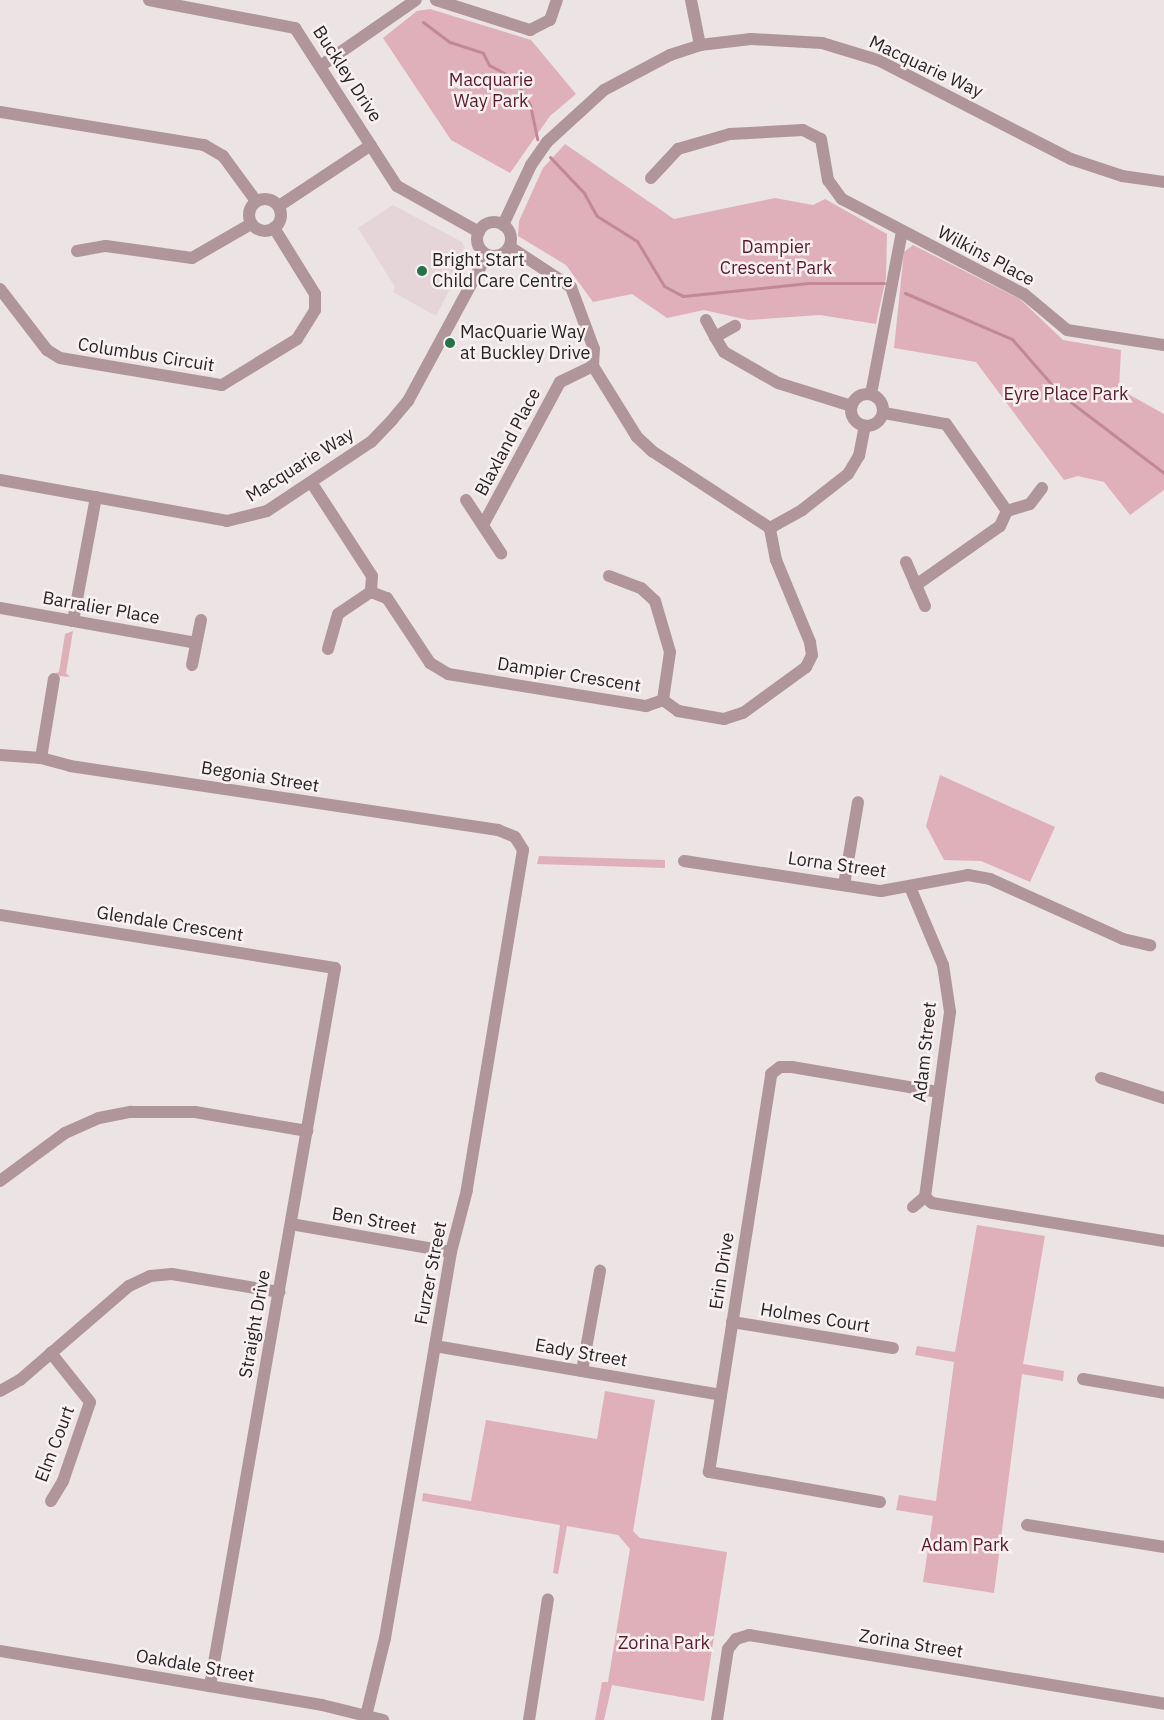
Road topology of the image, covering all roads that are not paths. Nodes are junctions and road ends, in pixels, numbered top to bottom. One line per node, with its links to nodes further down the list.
1 (150, 0): 7 (street, Buckley Drive)
2 (416, 0): 7 (street)
3 (436, 0): 4 (street)
4 (557, 0)
5 (691, 0): 6 (street)
6 (700, 44): 11 (street, Macquarie Way); 15 (street, Macquarie Way)
7 (322, 65): 9 (street, Buckley Drive)
8 (0, 112): 12 (street)
9 (372, 145): 13 (street); 17 (street, Buckley Drive)
10 (651, 178): 18 (street, Wilkins Place)
11 (1164, 182)
12 (256, 201): 13 (street); 14 (street)
13 (279, 206): 16 (street)
14 (252, 224): 16 (street); 20 (street)
15 (503, 224): 17 (street); 19 (street)
16 (274, 228): 22 (street, Columbus Circuit)
17 (479, 232): 21 (street)
18 (902, 232): 26 (street, Wilkins Place); 28 (street)
19 (510, 247): 21 (street); 27 (street)
20 (77, 250)
21 (486, 254): 33 (street, Macquarie Way)
22 (0, 289)
23 (706, 320): 25 (street)
24 (735, 326): 25 (street)
25 (715, 337): 29 (street)
26 (1164, 345)
27 (593, 366): 38 (street, Blaxland Place); 39 (street)
28 (871, 394): 29 (street); 30 (street)
29 (852, 406): 31 (street)
30 (884, 413): 31 (street); 37 (street)
31 (865, 426): 39 (street)
32 (0, 480): 35 (street, Macquarie Way)
33 (311, 482): 35 (street, Macquarie Way); 44 (street)
34 (1042, 488): 37 (street)
35 (96, 497): 48 (street)
36 (466, 500): 38 (street, Blaxland Place)
37 (1007, 511): 43 (street)
38 (483, 525): 40 (street, Blaxland Place)
39 (770, 528): 53 (street, Dampier Crescent)
40 (501, 553)
41 (906, 562): 43 (street)
42 (609, 576): 53 (street)
43 (916, 585): 45 (street)
44 (372, 592): 50 (street); 53 (street, Dampier Crescent)
45 (925, 606)
46 (0, 608): 48 (street, Barralier Place)
47 (201, 620): 49 (street)
48 (73, 621): 49 (street, Barralier Place)
49 (196, 643): 51 (street)
50 (328, 649)
51 (192, 665)
52 (54, 679): 55 (street)
53 (662, 700)
54 (0, 755): 55 (street, Begonia Street)
55 (41, 758): 57 (street, Begonia Street)
56 (858, 802): 59 (street)
57 (514, 838): 73 (street, Furzer Street)
58 (684, 861): 59 (street, Lorna Street)
59 (844, 885): 60 (street, Lorna Street)
60 (910, 887): 62 (street, Lorna Street); 65 (street, Adam Street)
61 (0, 915): 63 (street, Glendale Crescent)
62 (1150, 945)
63 (335, 968): 67 (street, Straight Drive)
64 (1101, 1078): 66 (street)
65 (939, 1092): 69 (street, Adam Street); 76 (street, Erin Drive)
66 (1164, 1098)
67 (307, 1131): 68 (street); 71 (street, Straight Drive)
68 (0, 1181)
69 (925, 1197): 70 (street); 72 (street)
70 (913, 1207)
71 (291, 1224): 73 (street, Ben Street); 75 (street, Straight Drive)
72 (1164, 1241)
73 (451, 1252): 77 (street, Furzer Street)
74 (600, 1271): 80 (street)
75 (279, 1292): 79 (street); 91 (street, Straight Drive)
76 (732, 1322): 78 (street, Holmes Court); 84 (street, Erin Drive)
77 (435, 1346): 80 (street, Eady Street); 93 (street, Furzer Street)
78 (893, 1348)
79 (51, 1353): 82 (street); 85 (street, Elm Court)
80 (582, 1371): 84 (street, Eady Street)
81 (1084, 1379): 83 (street)
82 (0, 1391)
83 (1164, 1393)
84 (721, 1395): 86 (street, Erin Drive)
85 (51, 1501)
86 (880, 1502)
87 (1026, 1525): 88 (street)
88 (1164, 1547)
89 (548, 1599): 95 (street)
90 (0, 1651): 91 (street, Oakdale Street)
91 (210, 1686): 93 (street, Oakdale Street)
92 (1164, 1704): 96 (street, Zorina Street)
93 (366, 1716): 94 (street, Oakdale Street)
94 (383, 1720)
95 (529, 1720)
96 (717, 1720)

